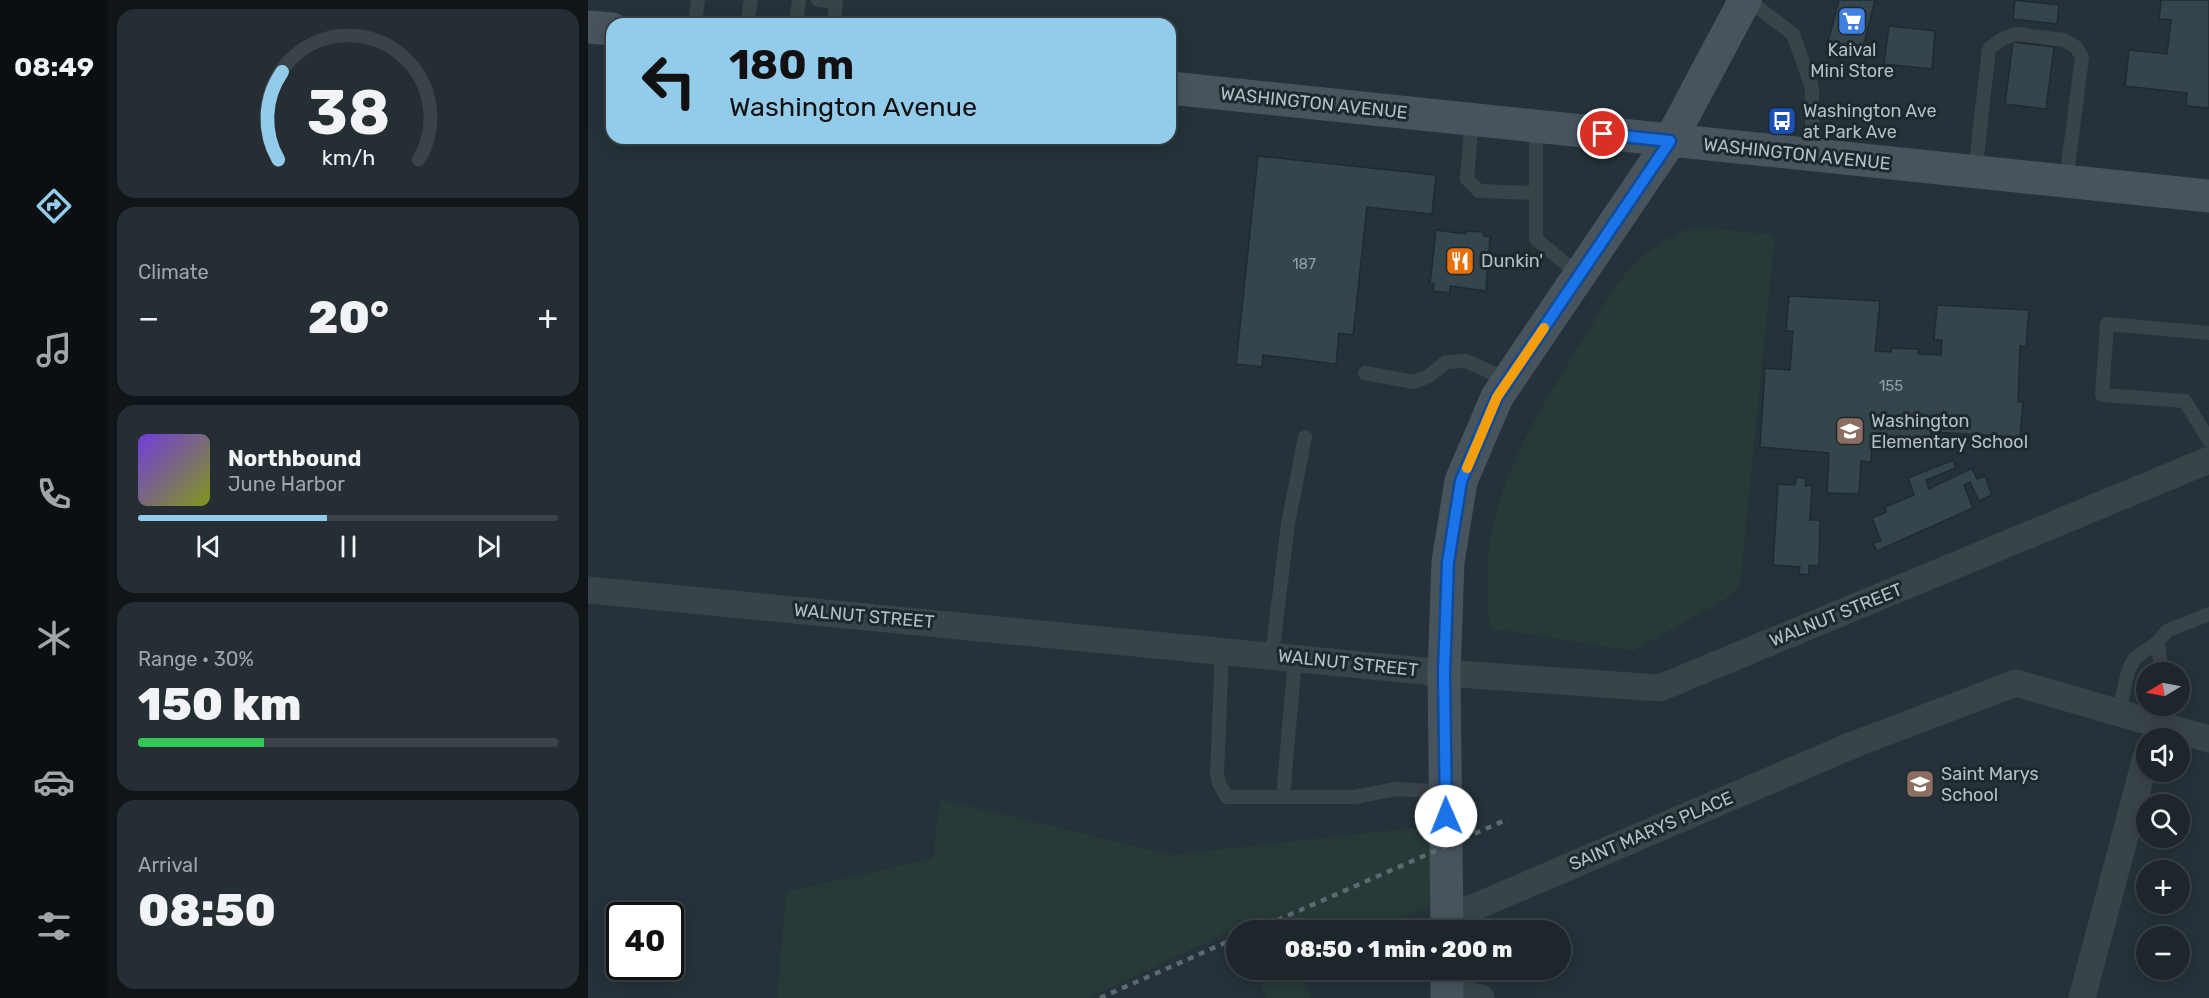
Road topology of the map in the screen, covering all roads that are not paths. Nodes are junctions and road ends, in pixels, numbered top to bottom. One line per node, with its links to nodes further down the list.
1 (698, 0): 7 (lane)
2 (750, 0): 8 (lane)
3 (799, 0): 9 (lane)
4 (818, 0): 6 (lane)
5 (1747, 0): 16 (main road); 17 (lane)
6 (836, 1): 10 (lane)
7 (696, 18)
8 (748, 18)
9 (797, 18)
10 (835, 18)
11 (588, 27): 12 (main road)
12 (606, 28)
13 (1176, 89): 14 (main road, WASHINGTON AVENUE)
14 (1472, 120): 15 (main road, WASHINGTON AVENUE); 20 (lane)
15 (1536, 127): 16 (main road, WASHINGTON AVENUE); 20 (lane)
16 (1670, 141): 17 (main road, WASHINGTON AVENUE); 22 (main road)
17 (1812, 156): 18 (main road, WASHINGTON AVENUE)
18 (1975, 172): 19 (main road, WASHINGTON AVENUE); 19 (lane)
19 (2066, 182): 21 (main road, WASHINGTON AVENUE)
20 (1536, 193): 22 (lane)
21 (2209, 196)
22 (1579, 275): 25 (main road)
23 (2209, 333): 27 (lane)
24 (1365, 373): 25 (lane)
25 (1508, 380): 35 (main road)
26 (1305, 438): 33 (lane)
27 (2209, 440)
28 (2209, 460): 35 (street, WALNUT STREET)
29 (588, 590): 32 (street, WALNUT STREET)
30 (2209, 614): 31 (lane)
31 (2158, 642): 34 (lane); 36 (lane)
32 (1222, 651): 33 (street, WALNUT STREET); 41 (lane)
33 (1283, 657): 35 (street, WALNUT STREET); 41 (lane)
34 (2160, 662)
35 (1444, 673): 40 (main road)
36 (2119, 713): 37 (street, SAINT MARYS PLACE); 43 (street, SAINT MARYS PLACE)
37 (2155, 722): 38 (street, SAINT MARYS PLACE)
38 (2209, 739)
39 (2139, 782): 46 (street)
40 (1446, 792): 41 (lane); 42 (main road)
41 (1283, 797)
42 (1447, 920)
43 (1456, 920)
44 (1447, 986): 45 (street)
45 (1481, 998)
46 (2082, 998)

